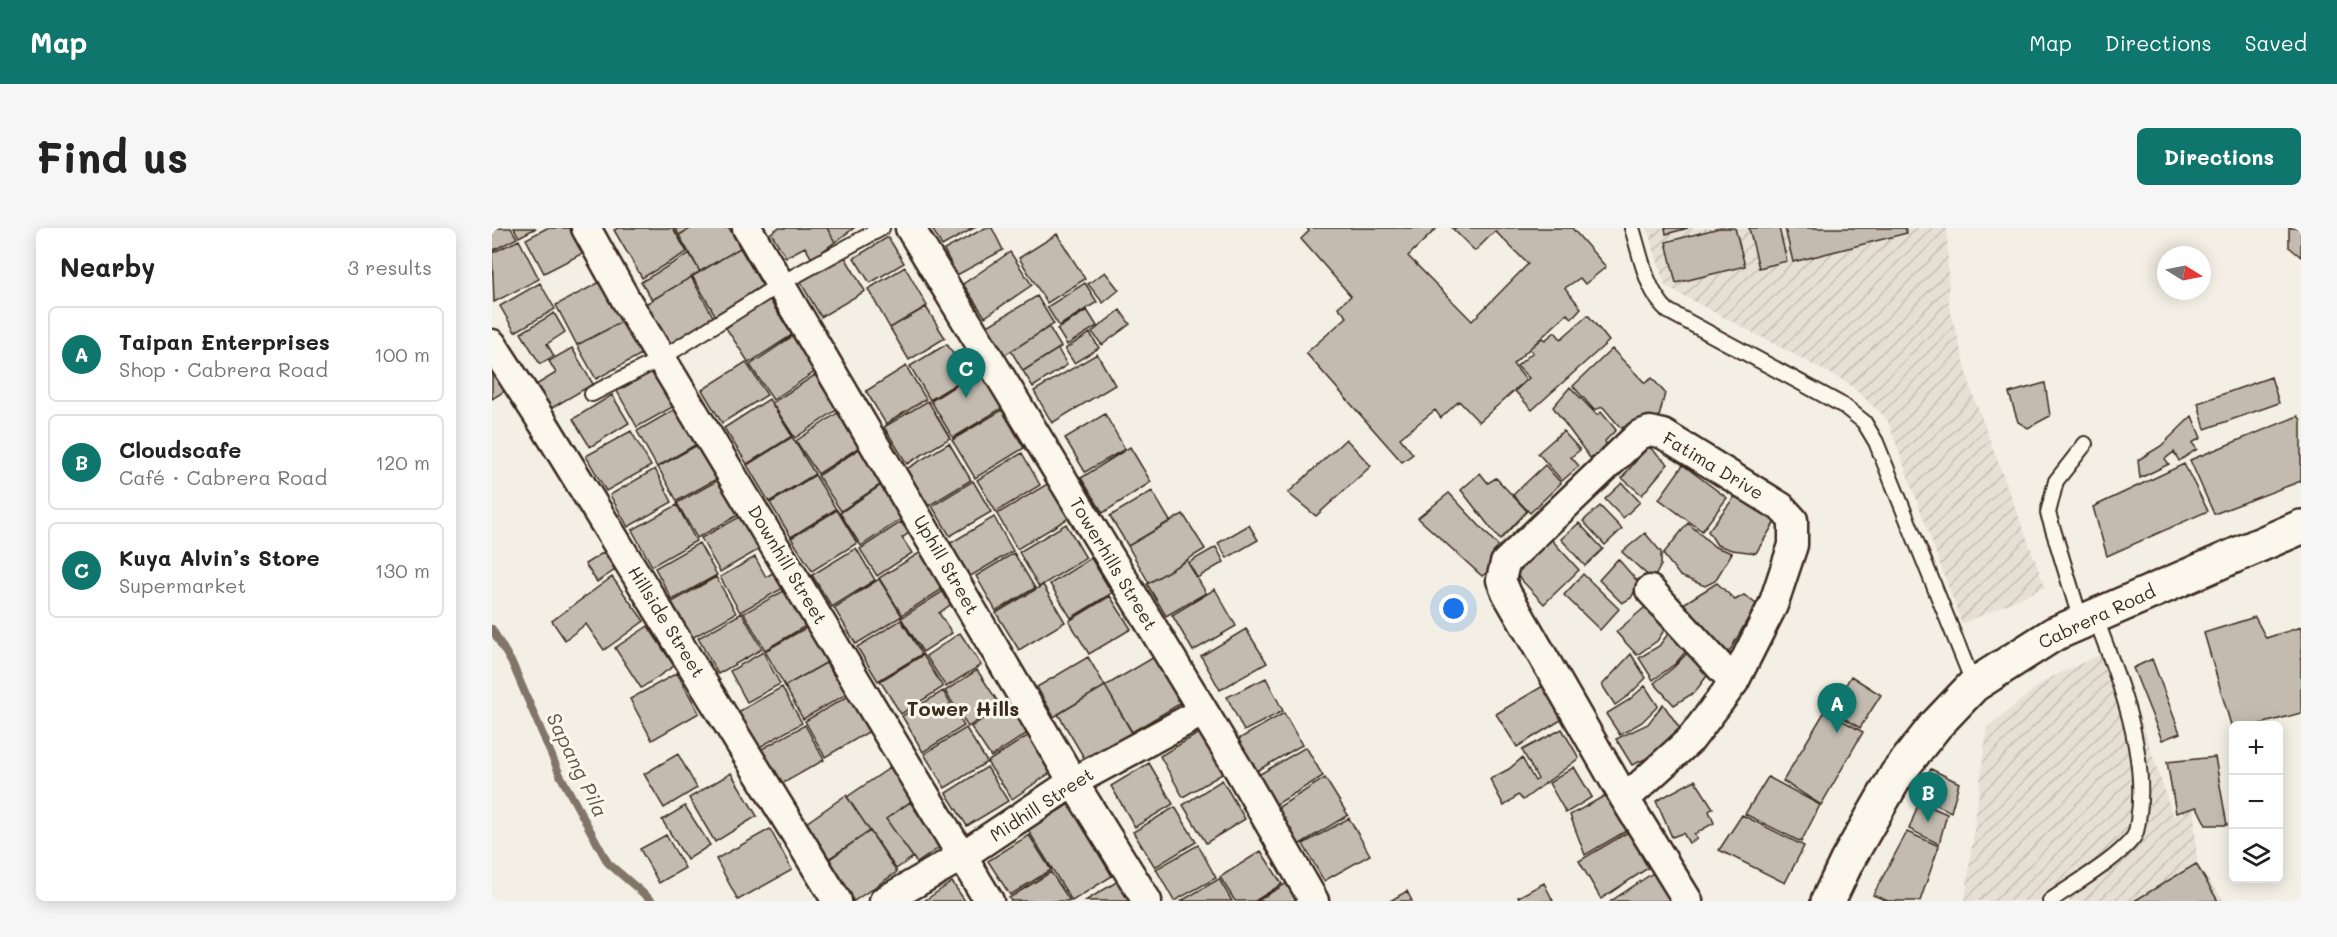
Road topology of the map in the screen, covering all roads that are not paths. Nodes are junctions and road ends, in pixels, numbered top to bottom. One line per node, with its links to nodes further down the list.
1 (586, 228): 8 (street, Downhill Street)
2 (747, 228): 6 (street, Uphill Street)
3 (882, 228): 6 (lane)
4 (910, 228): 16 (street, Towerhills Street)
5 (1632, 228): 15 (lane)
6 (780, 284): 8 (lane); 17 (street, Uphill Street)
7 (492, 344): 20 (street, Hillside Street)
8 (662, 358): 9 (lane); 19 (street, Downhill Street)
9 (592, 394)
10 (2085, 444): 13 (lane)
11 (2301, 527): 13 (main road, Cabrera Road)
12 (1650, 590): 14 (street)
13 (2088, 618): 15 (main road, Cabrera Road); 27 (lane)
14 (1734, 682): 18 (street, Fatima Drive); 18 (street, Fatima Drive)
15 (1974, 685): 26 (main road, Cabrera Road)
16 (1202, 712): 17 (street, Midhill Street); 24 (street, Towerhills Street)
17 (1073, 782): 19 (street, Midhill Street); 23 (street, Uphill Street)
18 (1625, 799): 25 (street, Fatima Drive)
19 (962, 856): 21 (street, Midhill Street); 22 (street, Downhill Street)
20 (837, 901)
21 (884, 901)
22 (989, 901)
23 (1147, 901)
24 (1314, 901)
25 (1688, 901)
26 (1828, 901)
27 (2050, 901)

